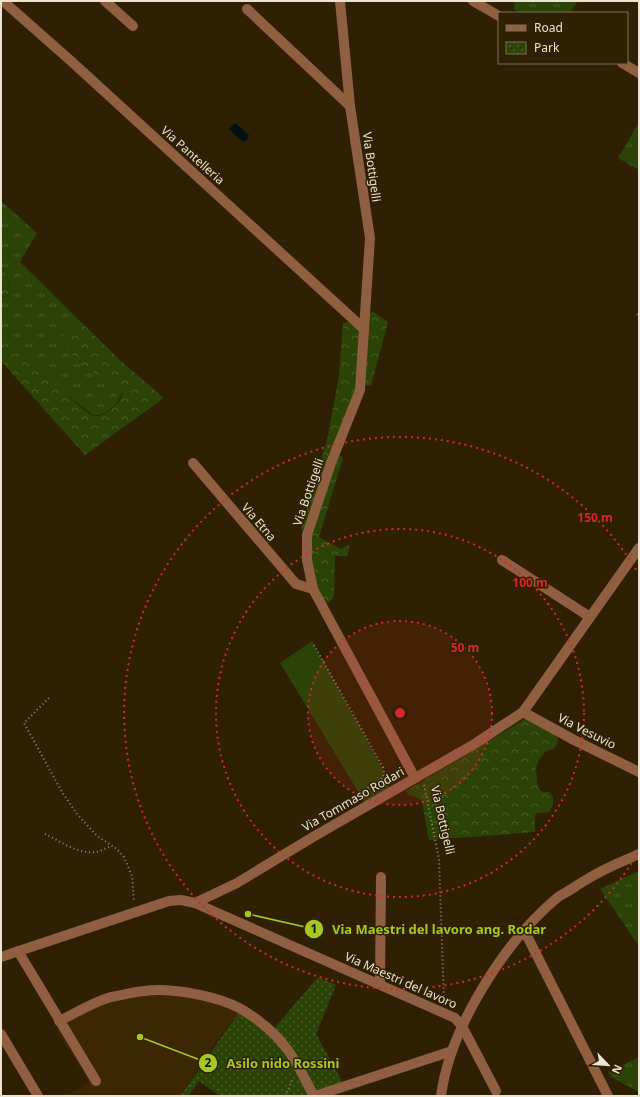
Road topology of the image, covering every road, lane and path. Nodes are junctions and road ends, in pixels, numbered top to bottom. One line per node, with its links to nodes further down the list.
1 (3, 1): 11 (street, Via Pantelleria)
2 (105, 1): 7 (street)
3 (340, 1): 10 (street, Via Bottigelli)
4 (473, 1): 6 (street)
5 (247, 9): 10 (street)
6 (498, 15)
7 (133, 26)
8 (624, 64): 9 (street)
9 (639, 73)
10 (350, 106): 11 (street, Via Bottigelli)
11 (364, 329): 15 (street, Via Bottigelli)
12 (193, 463): 15 (street, Via Etna)
13 (639, 548): 16 (street, Via Tommaso Rodari)
14 (502, 560): 16 (street)
15 (313, 589): 21 (street, Via Bottigelli)
16 (590, 617): 19 (street, Via Tommaso Rodari)
17 (314, 645): 22 (path)
18 (49, 698): 24 (path)
19 (523, 712): 20 (street, Via Vesuvio); 21 (street, Via Tommaso Rodari)
20 (639, 772)
21 (415, 778): 22 (street, Via Tommaso Rodari); 33 (path, Via Bottigelli)
22 (364, 808): 27 (street, Via Tommaso Rodari)
23 (45, 834): 24 (path)
24 (111, 846): 28 (path)
25 (639, 854): 29 (street)
26 (381, 877): 32 (street, Via Maestri del lavoro)
27 (195, 903): 28 (street); 32 (street, Via Maestri del lavoro)
28 (135, 911): 30 (street)
29 (524, 930): 35 (street); 45 (street)
30 (18, 951): 31 (street); 34 (street)
31 (1, 957)
32 (380, 984): 35 (street, Via Maestri del lavoro)
33 (443, 990)
34 (59, 1021): 38 (street); 39 (street)
35 (462, 1026): 37 (street); 40 (street)
36 (1, 1034): 41 (street)
37 (452, 1051): 43 (street); 44 (street)
38 (298, 1067): 42 (path); 43 (street)
39 (96, 1081)
40 (496, 1091)
41 (38, 1096)
42 (285, 1096)
43 (314, 1096)
44 (441, 1096)
45 (608, 1096)

